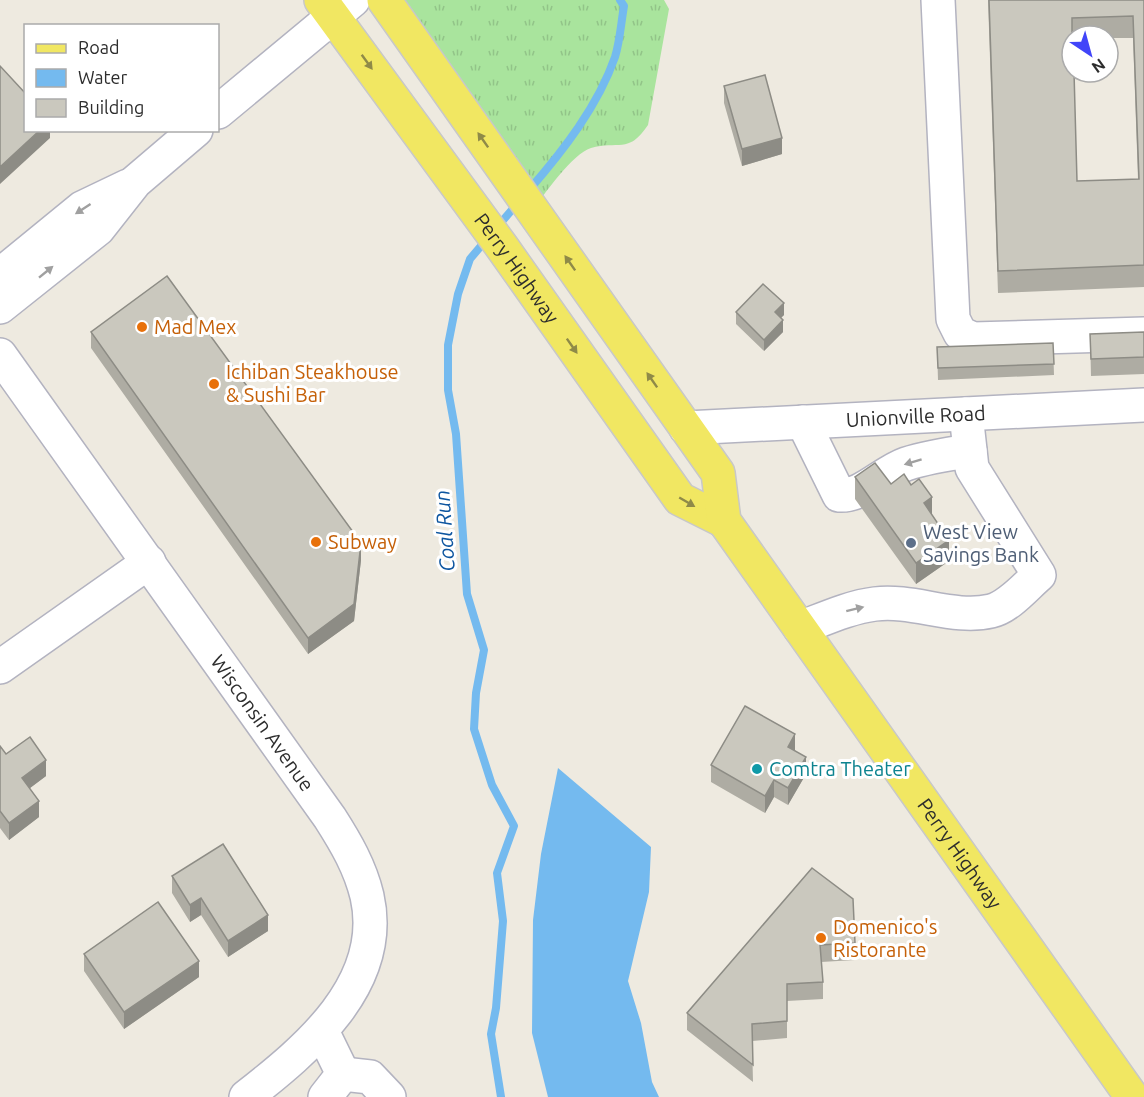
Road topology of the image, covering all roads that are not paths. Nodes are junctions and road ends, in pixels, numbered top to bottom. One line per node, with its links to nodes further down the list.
1 (384, 0): 14 (main road, Perry Highway, one-way to 1)
2 (938, 0): 9 (street)
3 (336, 5): 4 (street); 16 (main road, Perry Highway, one-way to 16)
4 (219, 111)
5 (194, 132): 6 (street)
6 (135, 182): 7 (street, one-way to 7); 8 (street, one-way to 6)
7 (0, 275)
8 (0, 307)
9 (1144, 334)
10 (0, 355): 17 (street, Wisconsin Avenue)
11 (1144, 405): 12 (street, Unionville Road)
12 (966, 414): 13 (street, Unionville Road); 15 (street)
13 (803, 422): 14 (street, Unionville Road); 15 (street, one-way to 13)
14 (686, 428): 16 (main road, Perry Highway)
15 (970, 450): 18 (street, one-way to 15)
16 (724, 521): 18 (main road, Perry Highway)
17 (148, 562): 19 (street); 20 (street, Wisconsin Avenue)
18 (800, 628): 24 (main road, Perry Highway)
19 (0, 667)
20 (322, 1031): 21 (street); 22 (street, Wisconsin Avenue)
21 (334, 1085): 23 (street)
22 (246, 1097)
23 (389, 1097)
24 (1132, 1097)

